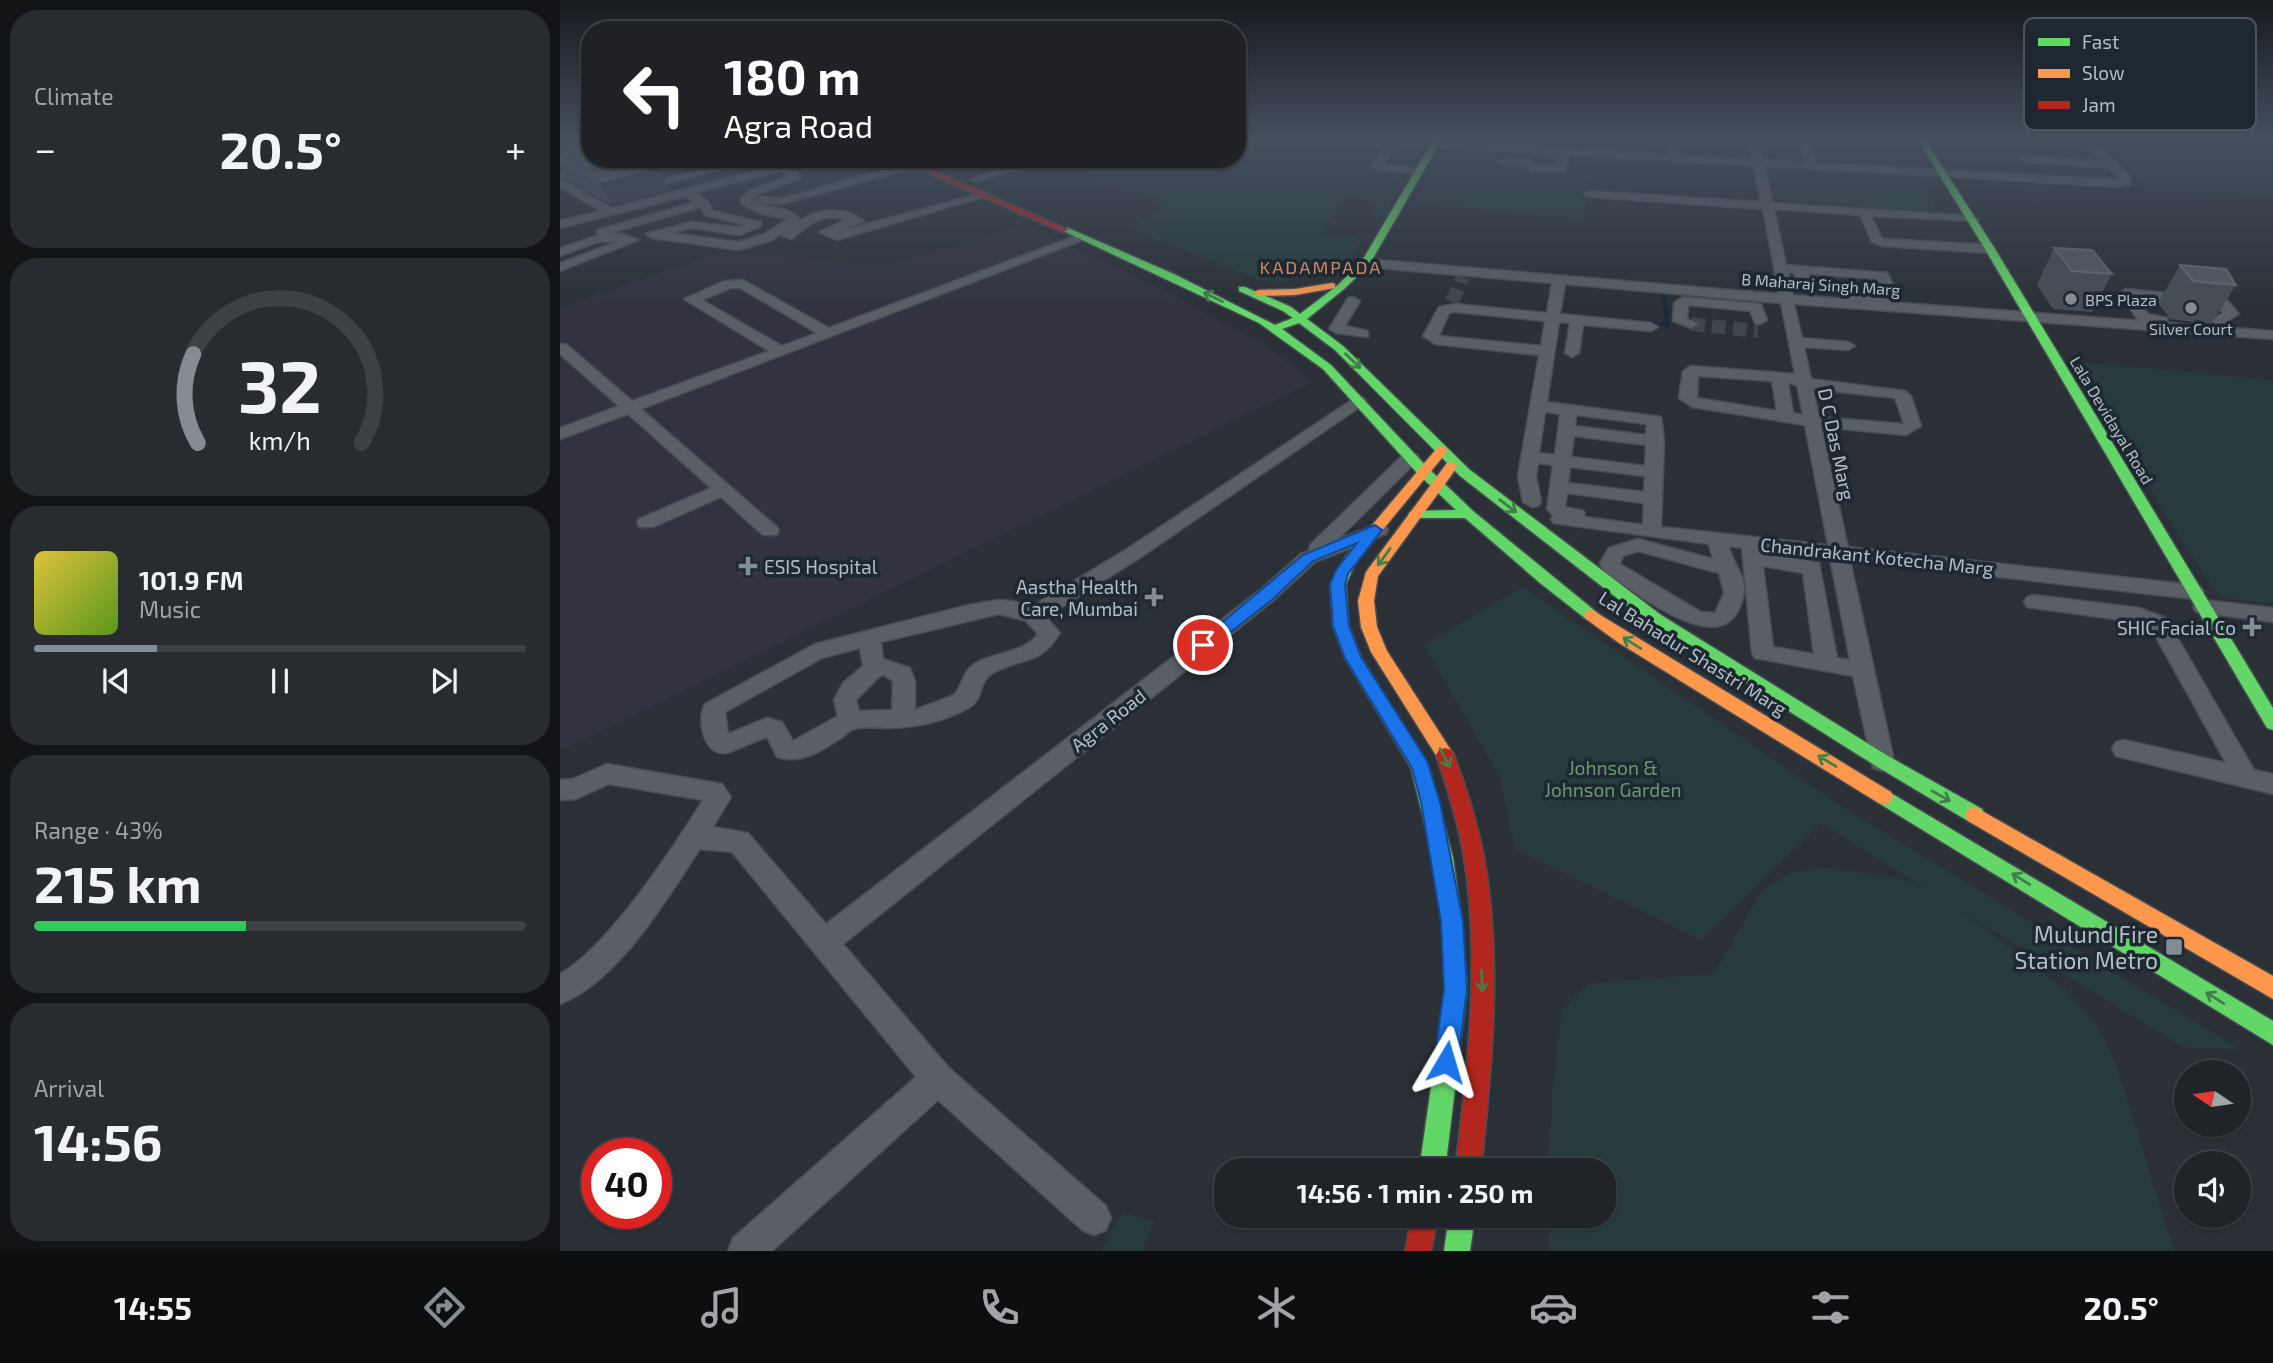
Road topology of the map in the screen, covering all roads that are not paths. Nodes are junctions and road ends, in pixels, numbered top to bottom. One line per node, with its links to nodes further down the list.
1 (562, 193): 19 (street)
2 (579, 193): 19 (street)
3 (686, 193): 19 (street)
4 (688, 193): 18 (street)
5 (753, 193): 28 (street)
6 (771, 193): 7 (street)
7 (807, 193)
8 (824, 193): 15 (street)
9 (981, 193): 16 (main road, Lal Bahadur Shastri Marg)
10 (1010, 193): 40 (main road)
11 (1406, 193): 37 (main road)
12 (1764, 193): 17 (street, D C Das Marg)
13 (1956, 193): 22 (main road, Lala Devidayal Road)
14 (1588, 194): 17 (street)
15 (818, 195)
16 (985, 195): 26 (street); 30 (main road, Lal Bahadur Shastri Marg)
17 (1766, 206): 20 (street); 38 (street, D C Das Marg)
18 (706, 208): 21 (street); 27 (street)
19 (611, 212): 24 (street); 24 (street)
20 (1866, 215): 22 (street); 29 (street); 29 (street)
21 (730, 219): 25 (street); 25 (street)
22 (1972, 219): 34 (main road, Lala Devidayal Road)
23 (856, 220): 26 (street); 26 (street); 32 (street)
24 (560, 225)
25 (708, 227): 28 (street)
26 (869, 227)
27 (602, 234): 31 (street); 33 (street); 35 (street)
28 (652, 234): 31 (street)
29 (1951, 236): 34 (street)
30 (1082, 238): 56 (main road, Lal Bahadur Shastri Marg, one-way to 30); 60 (street)
31 (632, 240): 39 (street)
32 (782, 240)
33 (560, 243)
34 (1990, 249): 52 (main road, Lala Devidayal Road)
35 (560, 252)
36 (1873, 258): 38 (street)
37 (1366, 263): 41 (street, B Maharaj Singh Marg); 44 (main road)
38 (1789, 263): 38 (street); 48 (street, D C Das Marg)
39 (560, 267)
40 (1203, 274)
41 (1464, 274): 42 (street, B Maharaj Singh Marg); 46 (street)
42 (1559, 278): 47 (street, B Maharaj Singh Marg); 51 (street)
43 (1228, 284): 45 (main road, Lal Bahadur Shastri Marg)
44 (1334, 288): 45 (main road); 50 (main road); 61 (street)
45 (1252, 293): 50 (main road, Lal Bahadur Shastri Marg)
46 (1534, 298): 49 (street); 51 (street)
47 (1722, 299): 48 (street, B Maharaj Singh Marg); 54 (street); 55 (street)
48 (1786, 299): 52 (street, B Maharaj Singh Marg); 63 (street, D C Das Marg)
49 (1452, 302)
50 (1295, 315): 56 (main road); 81 (main road, Lal Bahadur Shastri Marg, one-way to 81)
51 (1553, 315): 53 (street); 67 (street); 67 (street)
52 (2030, 316): 57 (street, B Maharaj Singh Marg); 104 (main road, Lala Devidayal Road)
53 (1577, 320): 58 (street); 68 (street)
54 (1760, 320)
55 (1690, 324)
56 (1268, 325): 72 (main road, Lal Bahadur Shastri Marg)
57 (2174, 325): 59 (street, B Maharaj Singh Marg); 59 (street)
58 (1651, 327)
59 (2224, 329): 62 (street, B Maharaj Singh Marg)
60 (828, 334): 66 (street); 66 (street)
61 (1363, 334)
62 (2273, 335)
63 (1794, 342): 64 (street); 70 (street, D C Das Marg)
64 (1848, 346)
65 (562, 348): 74 (street)
66 (780, 351): 74 (street)
67 (1546, 351): 71 (street)
68 (1572, 352)
69 (1779, 377): 70 (street); 76 (street); 76 (street)
70 (1802, 379): 77 (street, D C Das Marg); 77 (street)
71 (1542, 400): 73 (street); 75 (street); 82 (street)
72 (1358, 401): 85 (main road, Lal Bahadur Shastri Marg); 107 (street)
73 (1588, 402)
74 (627, 408): 79 (street); 89 (street)
75 (1569, 409): 78 (street); 80 (street)
76 (1787, 417): 77 (street)
77 (1811, 421): 101 (street, D C Das Marg)
78 (1567, 430): 80 (street); 83 (street)
79 (560, 434)
80 (1656, 441): 86 (street)
81 (1442, 450): 84 (main road, Lal Bahadur Shastri Marg); 85 (main road)
82 (1530, 454): 83 (street); 91 (street)
83 (1563, 458): 86 (street); 88 (street)
84 (1454, 463): 87 (main road); 118 (main road, Lal Bahadur Shastri Marg, one-way to 118)
85 (1416, 465): 87 (main road, Lal Bahadur Shastri Marg); 97 (main road); 102 (street)
86 (1655, 470): 90 (street)
87 (1437, 485): 92 (main road, Lal Bahadur Shastri Marg); 94 (main road)
88 (1559, 487): 90 (street); 96 (street)
89 (722, 490): 95 (street); 98 (street)
90 (1653, 499): 96 (street)
91 (1532, 502)
92 (1468, 513): 94 (main road); 126 (main road, Lal Bahadur Shastri Marg, one-way to 92)
93 (1560, 519): 96 (street, Chandrakant Kotecha Marg)
94 (1410, 522): 97 (street, Agra Road); 114 (main road, one-way to 114)
95 (646, 523)
96 (1652, 528): 99 (street, Chandrakant Kotecha Marg)
97 (1375, 530): 102 (street, Agra Road); 116 (main road)
98 (770, 531)
99 (1718, 539): 100 (street, Chandrakant Kotecha Marg); 103 (street)
100 (1752, 550): 101 (street, Chandrakant Kotecha Marg); 109 (street); 109 (street)
101 (1838, 551): 104 (street, Chandrakant Kotecha Marg); 111 (street, D C Das Marg)
102 (1308, 558): 123 (street, Agra Road)
103 (1726, 569): 103 (street)
104 (2199, 599): 106 (street, Chandrakant Kotecha Marg); 115 (main road, Lala Devidayal Road)
105 (2034, 602): 119 (street)
106 (2273, 615)
107 (1033, 616): 108 (street); 112 (street)
108 (869, 637): 110 (street); 113 (street)
109 (1828, 664): 111 (street)
110 (874, 668): 112 (street); 113 (street)
111 (1863, 670): 118 (street, D C Das Marg)
112 (903, 719): 113 (street)
113 (850, 720)
114 (1423, 720): 116 (main road); 129 (main road, one-way to 129)
115 (2273, 723)
116 (1399, 730): 128 (main road)
117 (2124, 750): 119 (street)
118 (1882, 761): 124 (main road, Lal Bahadur Shastri Marg, one-way to 124)
119 (2245, 777): 120 (street)
120 (2273, 784)
121 (560, 790): 122 (street)
122 (696, 837): 123 (street); 125 (street)
123 (824, 942): 127 (street)
124 (2273, 988)
125 (560, 990)
126 (2273, 1034)
127 (938, 1079): 130 (street); 133 (street)
128 (1434, 1158)
129 (1469, 1158)
130 (1094, 1218)
131 (1422, 1228): 134 (main road)
132 (1460, 1228): 135 (main road)
133 (746, 1251)
134 (1418, 1251)
135 (1457, 1251)

